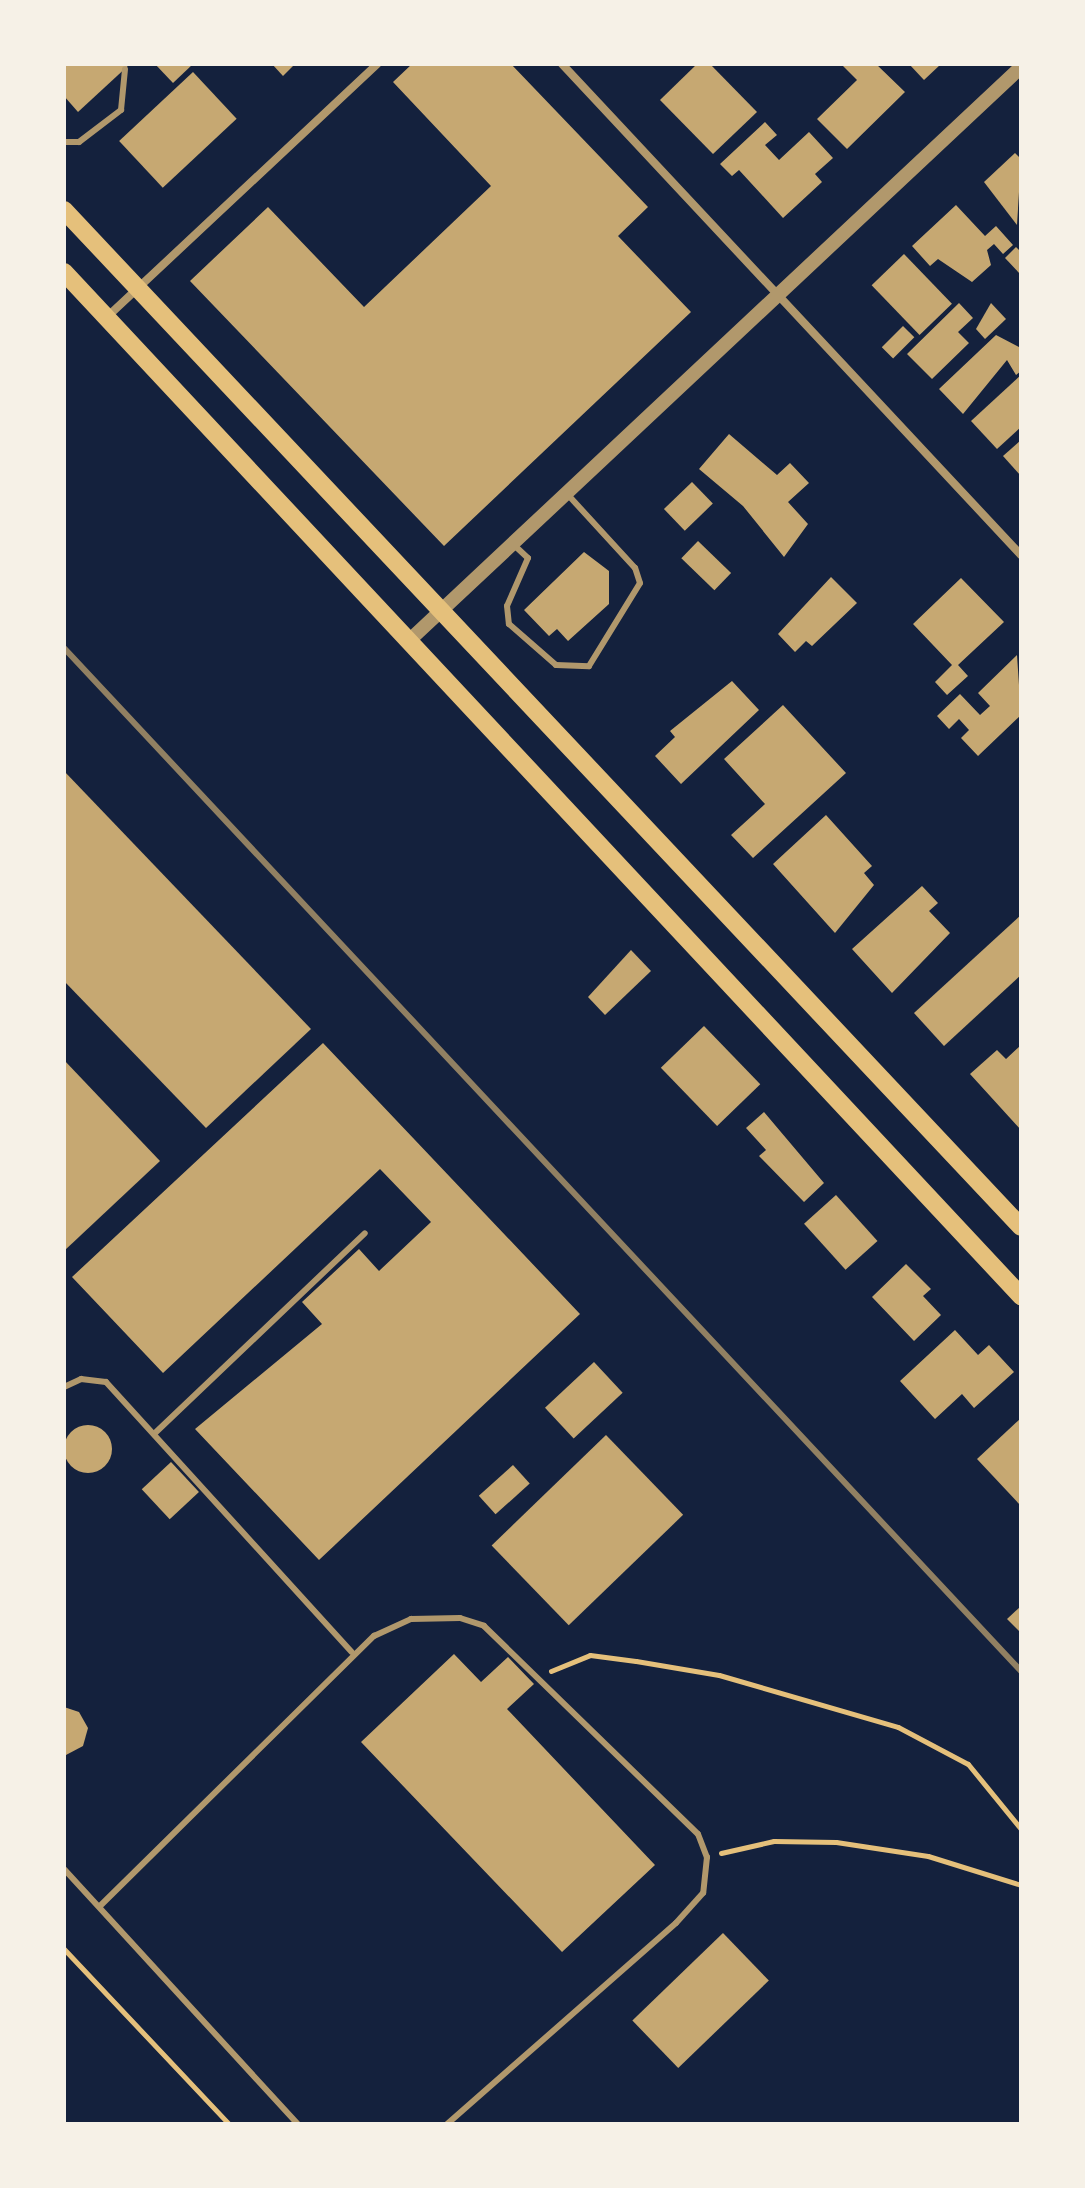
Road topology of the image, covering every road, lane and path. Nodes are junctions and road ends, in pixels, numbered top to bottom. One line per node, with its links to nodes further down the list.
1 (377, 64): 8 (street)
2 (562, 64): 9 (street)
3 (1021, 67): 9 (street)
4 (125, 69): 5 (lane)
5 (64, 142)
6 (64, 210): 8 (main road)
7 (64, 272): 10 (main road)
8 (139, 288): 10 (street); 14 (main road)
9 (780, 297): 11 (street); 13 (street)
10 (107, 317): 15 (main road)
11 (568, 495): 12 (street); 12 (lane)
12 (513, 544): 14 (street)
13 (1021, 555)
14 (445, 608): 15 (street); 16 (main road)
15 (413, 637): 18 (main road)
16 (1021, 1227)
17 (365, 1233): 20 (lane)
18 (1021, 1296)
19 (64, 1387): 20 (lane)
20 (154, 1434): 21 (lane)
21 (352, 1652): 22 (lane); 27 (lane)
22 (540, 1682): 23 (path); 24 (lane)
23 (1021, 1829)
24 (707, 1857): 26 (path); 31 (lane)
25 (64, 1869): 27 (lane)
26 (1021, 1885)
27 (100, 1906): 30 (lane)
28 (64, 1949): 29 (path)
29 (229, 2124)
30 (298, 2124)
31 (447, 2124)

